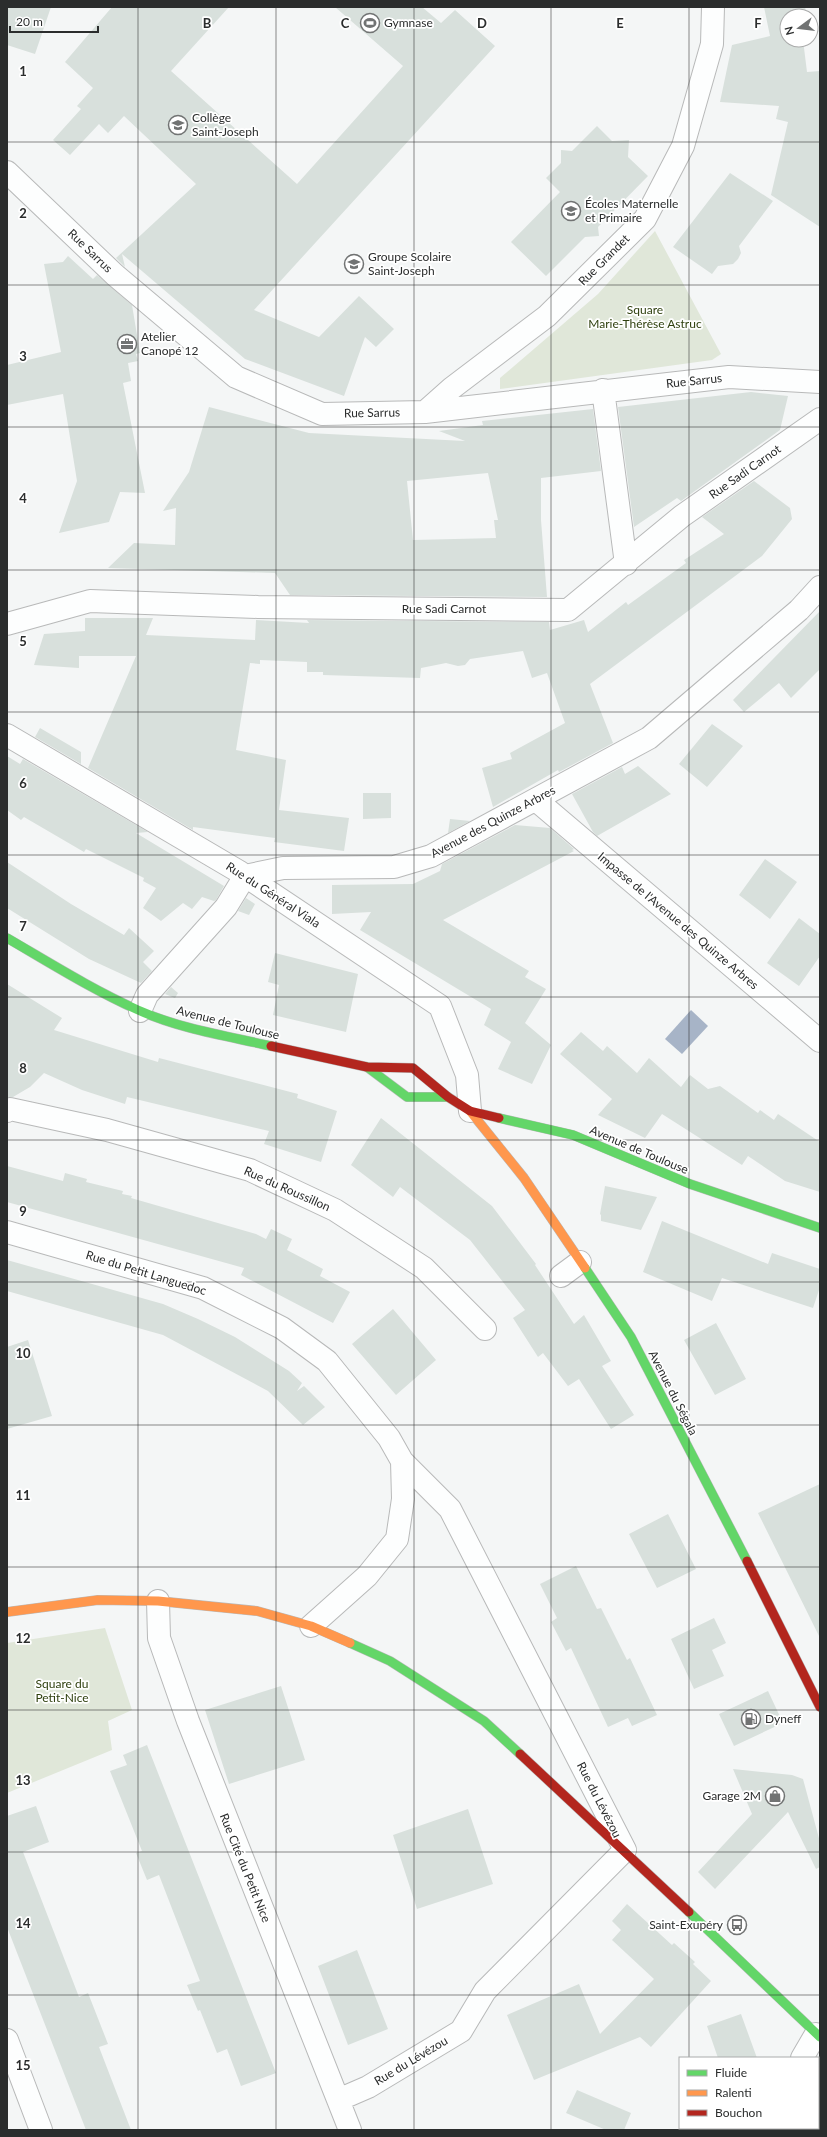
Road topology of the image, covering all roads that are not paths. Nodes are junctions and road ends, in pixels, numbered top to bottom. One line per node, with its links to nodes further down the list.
1 (713, 7): 5 (street, Rue Grandet)
2 (7, 172): 5 (street, Rue Sarrus)
3 (819, 382): 4 (street, Rue Sarrus)
4 (603, 390): 5 (street, Rue Sarrus); 7 (street)
5 (425, 412)
6 (820, 419): 7 (street, Rue Sadi Carnot)
7 (626, 564): 9 (street, Rue Sadi Carnot)
8 (820, 587): 11 (street, Avenue des Quinze Arbres)
9 (7, 624)
10 (7, 735): 12 (street, Rue du Général Viala)
11 (536, 800): 12 (street, Avenue des Quinze Arbres); 15 (street, Impasse de l'Avenue des Quinze Arbres)
12 (246, 876): 14 (street); 19 (street, Rue du Général Viala)
13 (7, 938): 14 (main road, Avenue de Toulouse)
14 (140, 1011): 16 (main road, Avenue de Toulouse)
15 (820, 1041)
16 (367, 1067): 17 (main road, Avenue de Toulouse); 17 (main road, Avenue de Toulouse)
17 (448, 1097): 19 (main road, Avenue de Toulouse)
18 (7, 1111): 24 (street, Rue du Roussillon)
19 (470, 1111): 20 (main road, Avenue de Toulouse); 22 (main road, Avenue du Ségala)
20 (820, 1228)
21 (7, 1232): 25 (street, Rue du Petit Languedoc)
22 (580, 1262): 23 (street); 29 (main road, Avenue du Ségala)
23 (561, 1276)
24 (485, 1329)
25 (402, 1461): 28 (street, Rue du Petit Languedoc); 30 (street, Rue du Lévézou)
26 (158, 1601): 27 (main road); 28 (main road); 34 (street, Rue Cité du Petit Nice)
27 (7, 1612)
28 (311, 1626): 30 (main road)
29 (820, 1708)
30 (625, 1850): 31 (main road); 34 (street, Rue du Lévézou)
31 (818, 2035): 33 (street)
32 (7, 2040): 35 (street)
33 (803, 2057)
34 (338, 2100): 36 (street, Rue Cité du Petit Nice)
35 (41, 2130)
36 (350, 2130)

